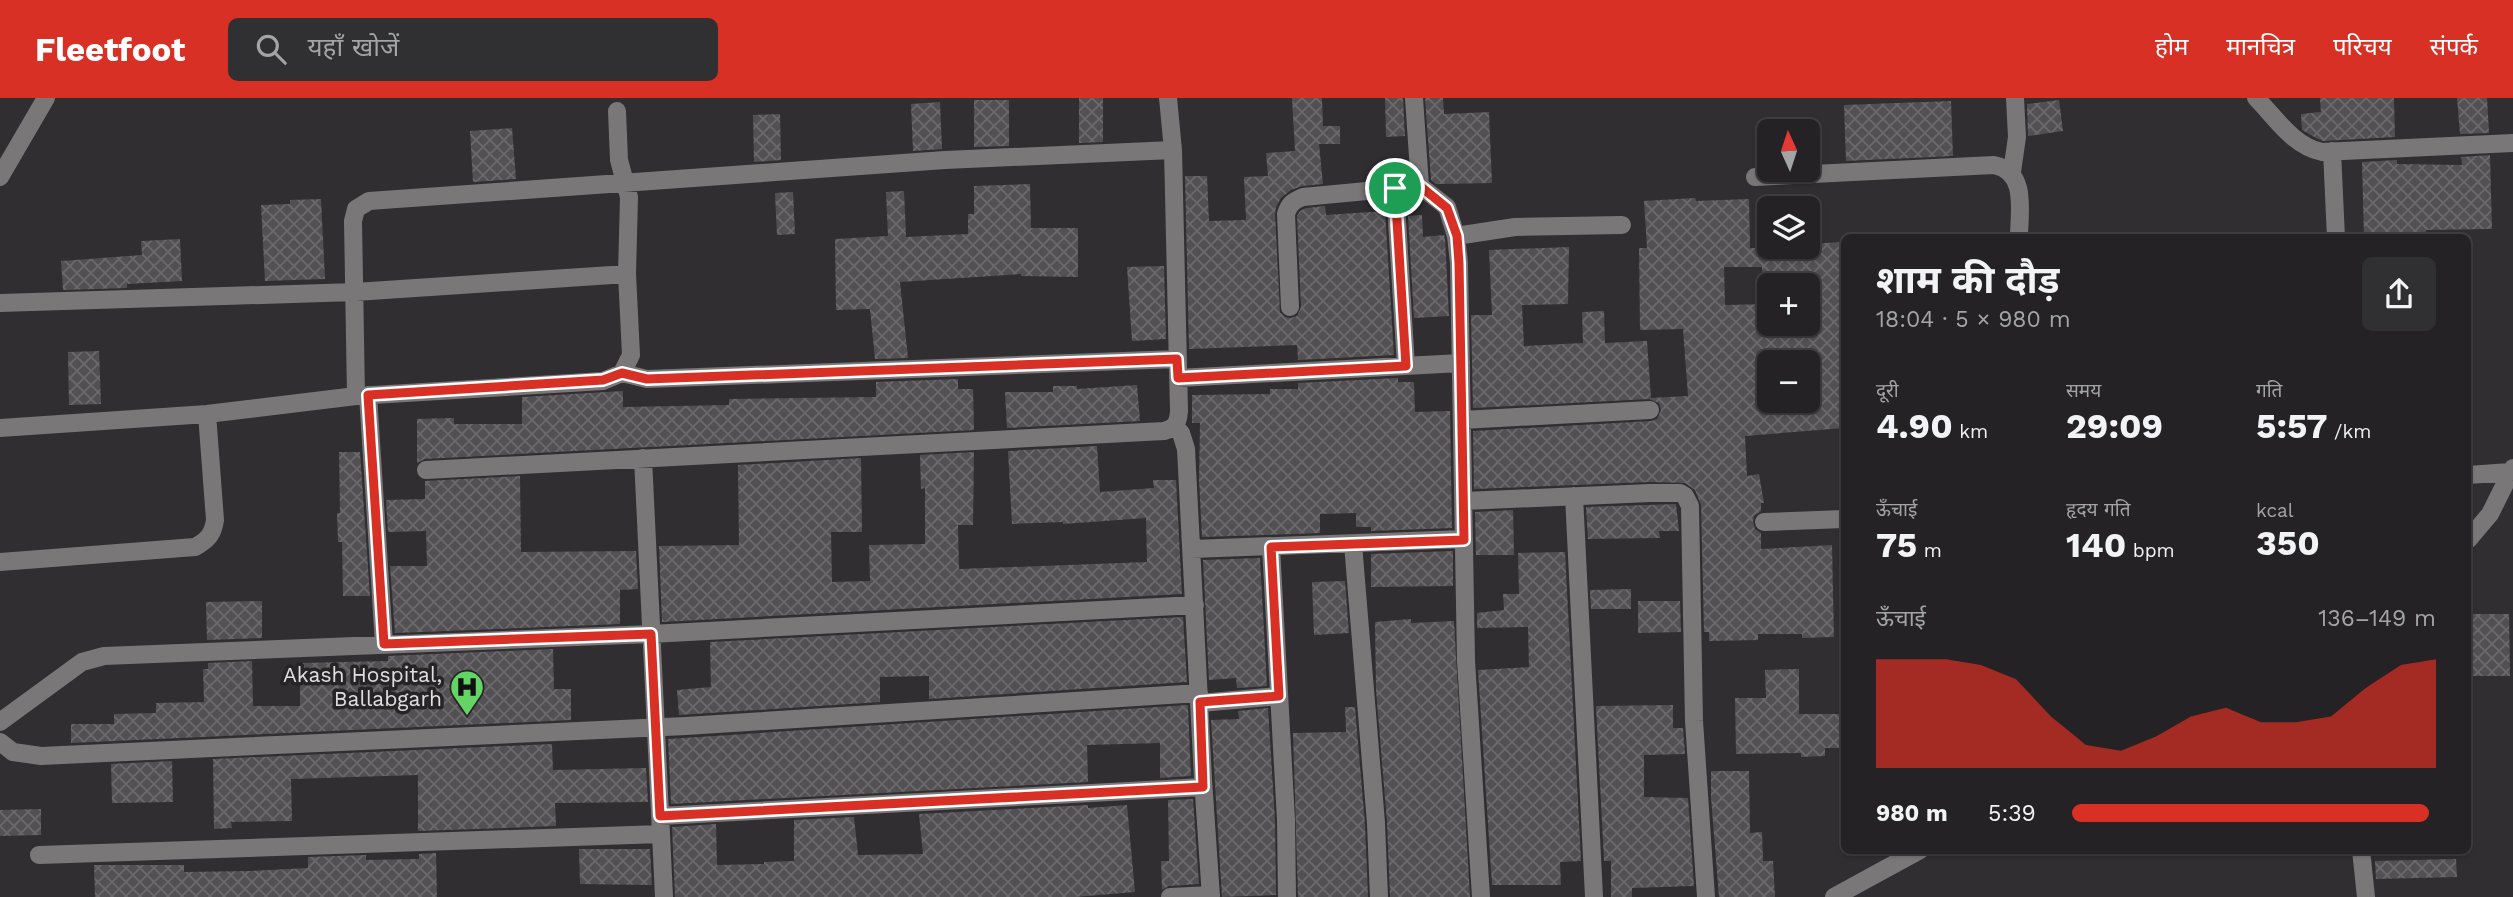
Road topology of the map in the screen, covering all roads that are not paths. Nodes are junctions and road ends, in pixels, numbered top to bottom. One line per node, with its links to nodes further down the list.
1 (46, 98): 11 (street)
2 (1168, 98): 8 (street)
3 (1414, 98): 14 (street)
4 (2015, 98): 10 (street)
5 (2261, 100): 9 (street)
6 (617, 111): 13 (street)
7 (2513, 143): 9 (street)
8 (1173, 150): 13 (street); 24 (street)
9 (2332, 151): 18 (street)
10 (2012, 172): 12 (street); 17 (street)
11 (0, 177)
12 (1755, 177)
13 (626, 182): 20 (street); 21 (street)
14 (1420, 186): 15 (street); 19 (street)
15 (1395, 188): 23 (street); 26 (street)
16 (1622, 225): 19 (street)
17 (2020, 234)
18 (2336, 234)
19 (1457, 236): 25 (street)
20 (627, 274): 21 (street); 27 (street)
21 (355, 292): 22 (street); 29 (street)
22 (0, 303)
23 (1290, 307)
24 (1177, 359): 27 (street); 28 (street)
25 (1461, 363): 26 (street); 32 (street)
26 (1406, 366): 28 (street)
27 (622, 373): 29 (street)
28 (1178, 378): 33 (street)
29 (362, 396): 31 (street); 51 (street)
30 (1650, 410): 32 (street)
31 (207, 414): 34 (street); 48 (street)
32 (1462, 420): 40 (street)
33 (1175, 426): 35 (street); 47 (street)
34 (0, 428)
35 (643, 458): 36 (street); 50 (street)
36 (426, 470)
37 (2512, 470): 38 (street); 43 (street)
38 (2471, 475)
39 (1574, 496): 40 (street); 69 (street); 70 (street)
40 (1464, 501): 44 (street)
41 (1841, 519): 42 (street)
42 (1764, 522)
43 (2471, 536)
44 (1464, 540): 45 (street); 68 (street)
45 (1353, 544): 46 (street); 67 (street)
46 (1271, 547): 47 (street); 52 (street)
47 (1192, 549): 49 (street)
48 (0, 562)
49 (1195, 605): 50 (street); 53 (street)
50 (651, 634): 51 (street); 55 (street)
51 (384, 644): 54 (street)
52 (1279, 696): 53 (street); 66 (street)
53 (1199, 698): 55 (street); 57 (street)
54 (0, 722)
55 (655, 726): 56 (street); 58 (street)
56 (0, 742)
57 (1203, 787): 58 (street); 63 (street)
58 (660, 816): 59 (street)
59 (661, 834): 62 (street); 64 (street)
60 (1913, 854): 71 (street)
61 (2361, 854): 72 (street)
62 (39, 855)
63 (1211, 896): 65 (street)
64 (664, 897)
65 (1170, 897)
66 (1287, 897)
67 (1379, 897)
68 (1481, 897)
69 (1594, 897)
70 (1706, 897)
71 (1834, 897)
72 (2366, 897)

